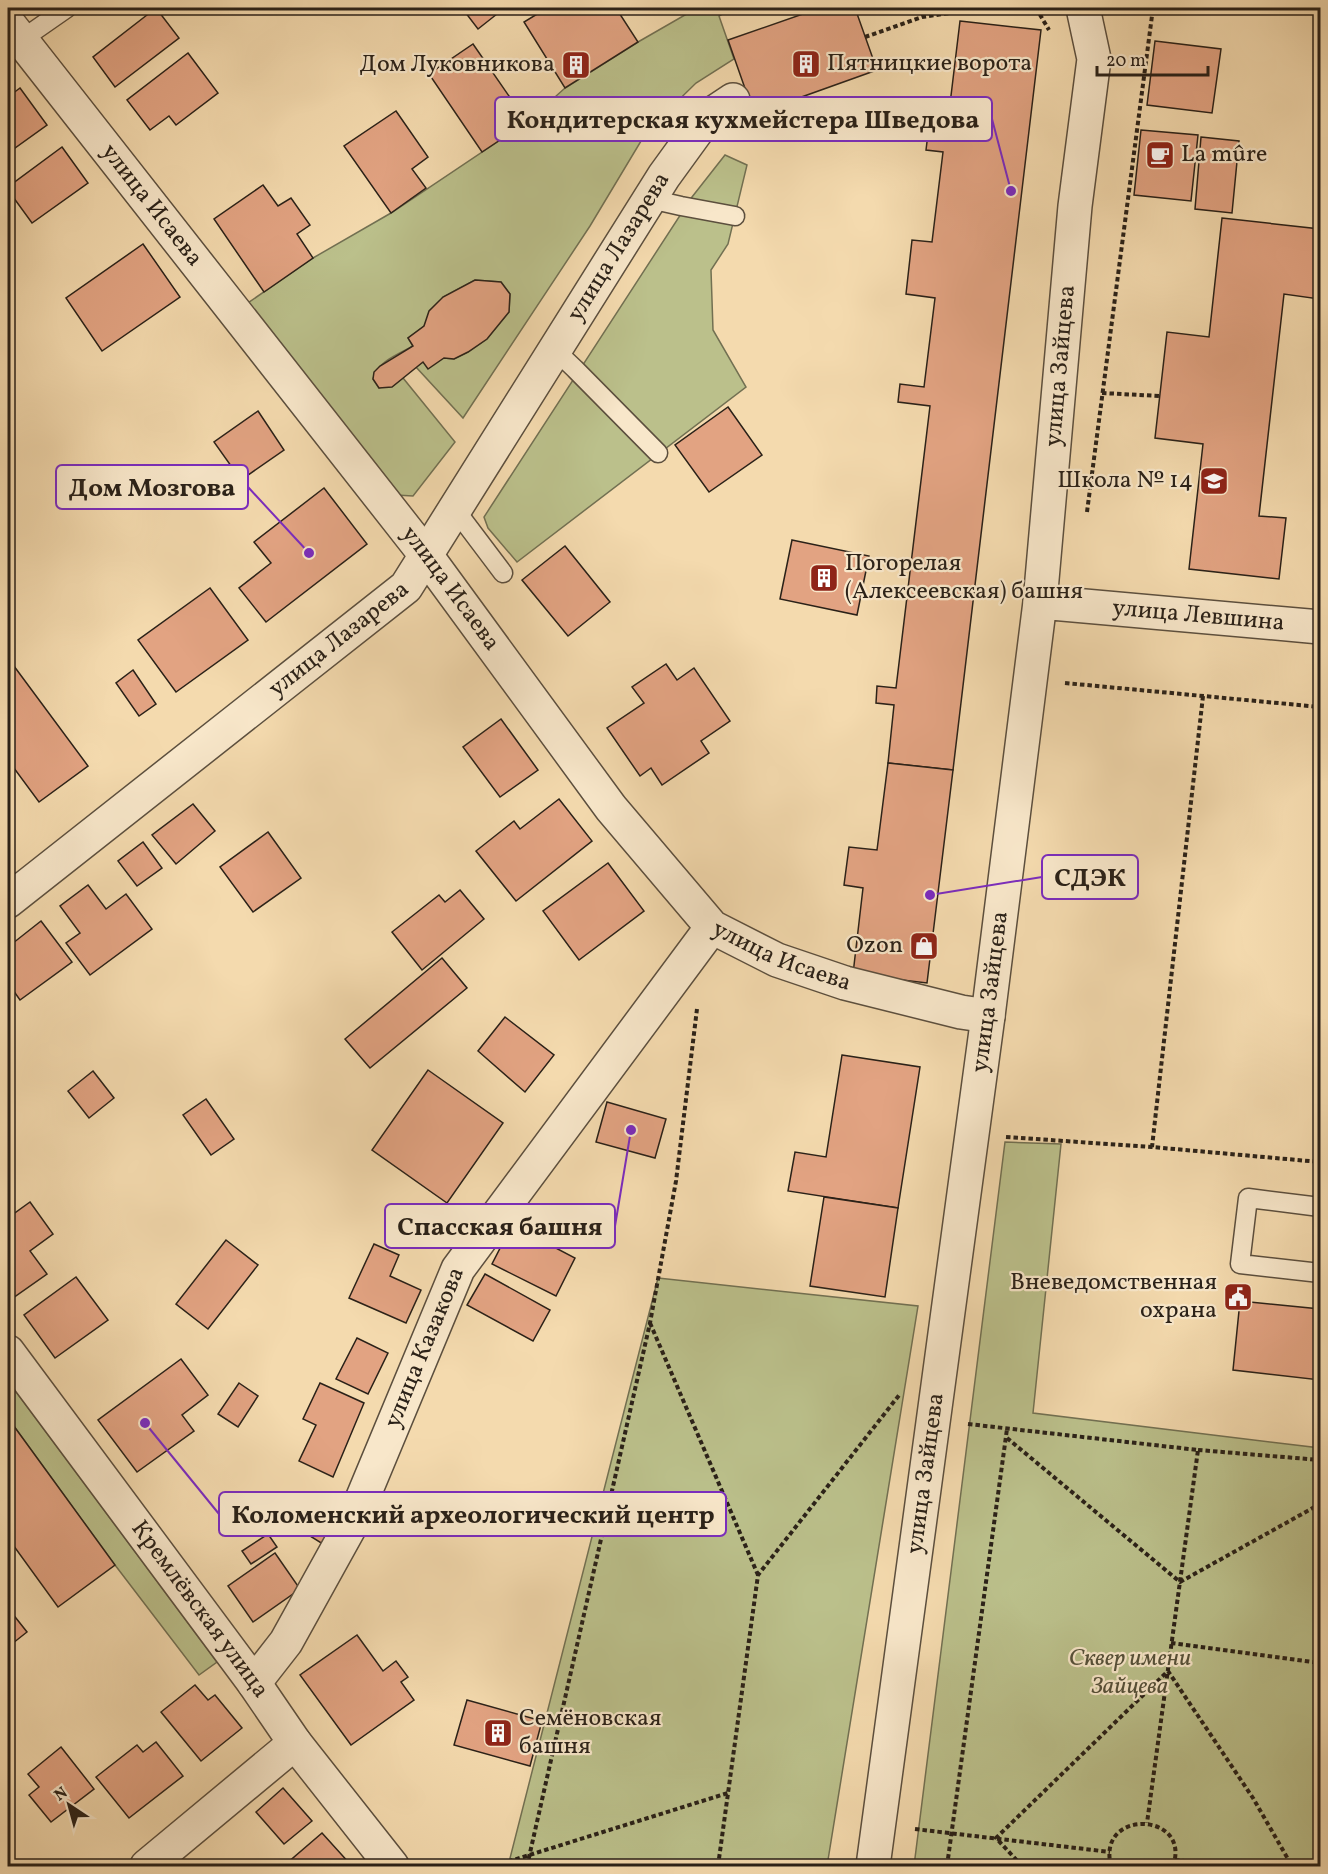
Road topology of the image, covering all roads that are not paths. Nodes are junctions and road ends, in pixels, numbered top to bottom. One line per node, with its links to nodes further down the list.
1 (67, 8): 3 (lane)
2 (1083, 8): 12 (street, улица Зайцева)
3 (14, 31): 10 (street, улица Исаева)
4 (734, 100): 5 (street, улица Лазарева)
5 (650, 199): 6 (lane); 7 (street, улица Лазарева)
6 (735, 216)
7 (554, 349): 8 (lane); 9 (street, улица Лазарева)
8 (658, 453)
9 (454, 508): 10 (street, улица Лазарева); 11 (lane)
10 (425, 554): 14 (street, улица Лазарева); 15 (street, улица Исаева)
11 (503, 573)
12 (1040, 602): 13 (street, улица Левшина); 16 (street, улица Зайцева)
13 (1320, 627)
14 (8, 901)
15 (712, 927): 16 (street, улица Исаева); 20 (street, улица Казакова)
16 (988, 1016): 24 (street, улица Зайцева)
17 (1320, 1207): 18 (lane)
18 (1320, 1273)
19 (8, 1352): 20 (street, Кремлёвская улица)
20 (254, 1683): 21 (street, Кремлёвская улица)
21 (295, 1743): 22 (street); 23 (street, Кремлёвская улица)
22 (147, 1866)
23 (393, 1866)
24 (873, 1866)

